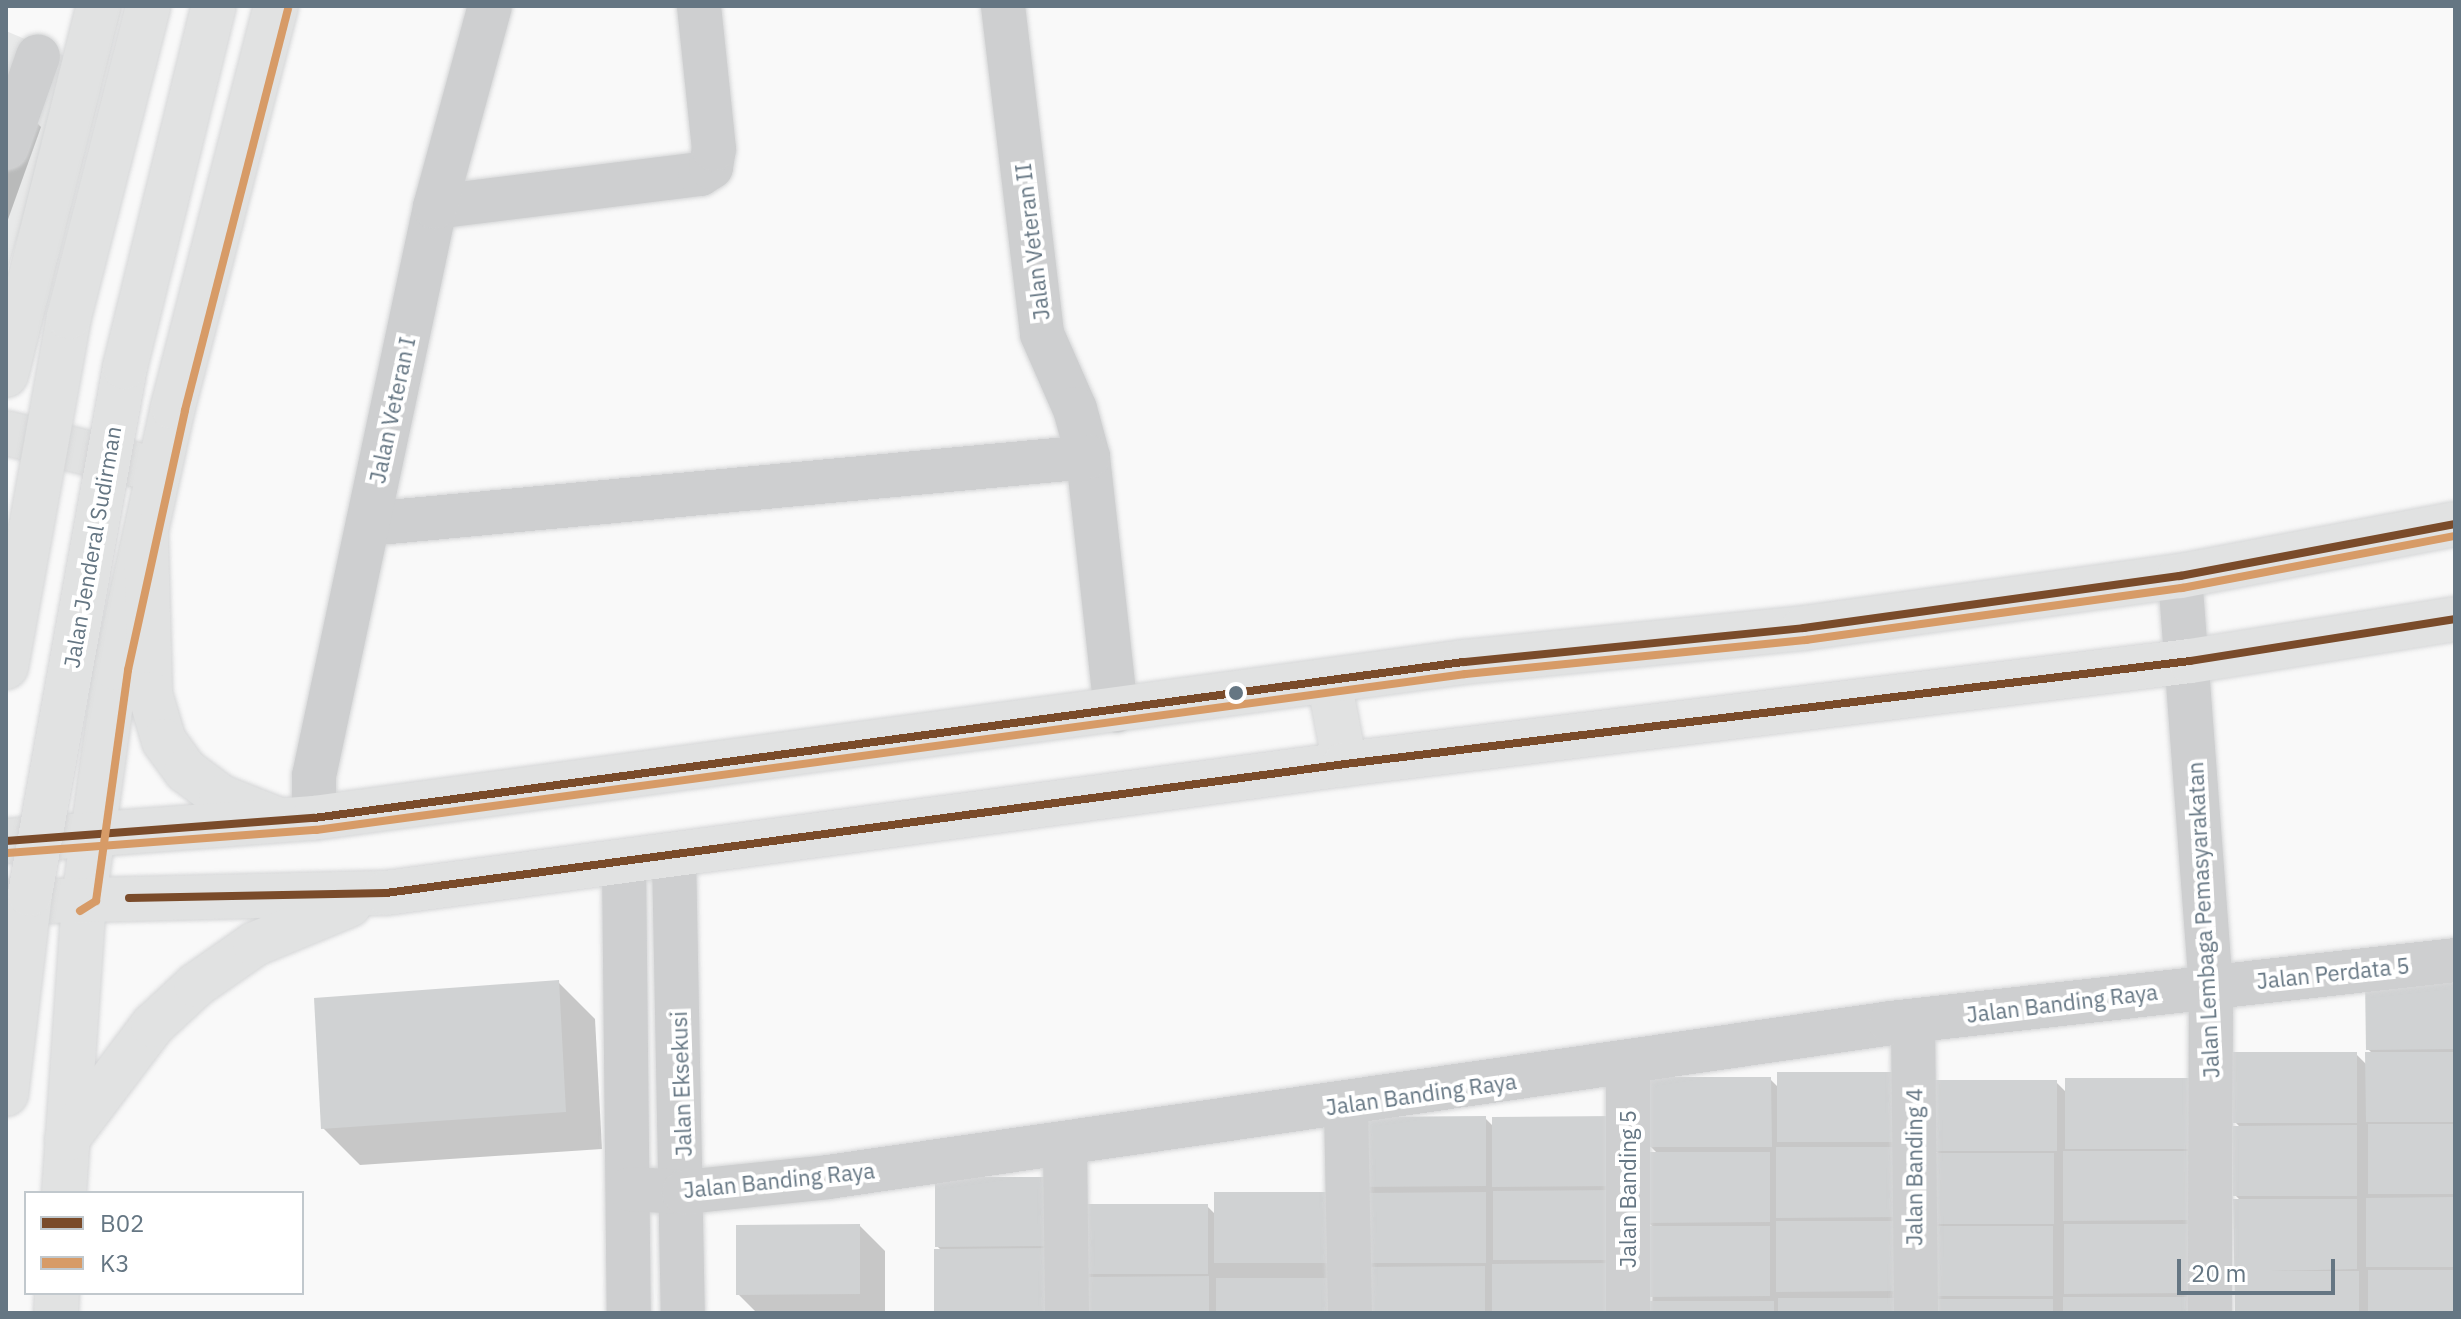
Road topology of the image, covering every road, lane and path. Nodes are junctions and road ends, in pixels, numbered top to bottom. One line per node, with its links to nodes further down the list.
1 (99, 6): 9 (main road)
2 (148, 6): 22 (main road, bridge)
3 (214, 6): 38 (main road, Jalan Jenderal Sudirman, bridge)
4 (276, 6): 15 (main road, Jalan Jenderal Sudirman)
5 (490, 6): 11 (street, Jalan Veteran I)
6 (699, 6): 11 (street)
7 (1003, 6): 14 (street, Jalan Veteran II)
8 (22, 50): 9 (street); 10 (street)
9 (83, 70): 12 (main road)
10 (6, 147)
11 (435, 207): 16 (street, Jalan Veteran I)
12 (6, 375)
13 (6, 433): 15 (main road)
14 (1088, 457): 16 (street); 24 (street, Jalan Veteran II)
15 (159, 470): 18 (main road, Jalan Jenderal Sudirman)
16 (368, 524): 26 (street, Jalan Veteran I)
17 (2455, 524): 19 (main road)
18 (146, 536): 26 (main road); 27 (main road, Jalan Jenderal Sudirman)
19 (2180, 576): 21 (street, Jalan Lembaga Pemasyarakatan); 23 (main road)
20 (2455, 619): 21 (main road)
21 (2190, 661): 25 (main road); 35 (street, Jalan Lembaga Pemasyarakatan)
22 (6, 667)
23 (1329, 681): 24 (main road); 25 (main road)
24 (1116, 710): 26 (main road)
25 (1345, 764): 29 (main road)
26 (298, 820): 27 (main road)
27 (91, 837): 28 (main road); 32 (main road, Jalan Jenderal Sudirman)
28 (6, 841)
29 (674, 855): 30 (main road); 44 (street, Jalan Eksekusi)
30 (624, 862): 31 (main road); 42 (street)
31 (386, 893): 32 (main road); 40 (main road)
32 (84, 898): 33 (main road); 40 (main road, Jalan Jenderal Sudirman)
33 (6, 902)
34 (2455, 960): 35 (street, Jalan Perdata 5)
35 (2211, 985): 36 (street, Jalan Banding Raya); 51 (street, Jalan Lembaga Pemasyarakatan)
36 (1913, 1021): 37 (street, Jalan Banding Raya); 50 (street, Jalan Banding 4)
37 (1628, 1065): 39 (street, Jalan Banding Raya); 49 (street, Jalan Banding 5)
38 (6, 1094)
39 (1346, 1105): 41 (street, Jalan Banding Raya); 48 (street)
40 (67, 1139): 43 (main road, Jalan Jenderal Sudirman)
41 (1065, 1145): 44 (street, Jalan Banding Raya); 47 (street)
42 (630, 1189): 44 (street, Jalan Banding Raya); 45 (street)
43 (64, 1191)
44 (684, 1192): 46 (street, Jalan Eksekusi)
45 (629, 1313)
46 (683, 1313)
47 (1067, 1313)
48 (1350, 1313)
49 (1628, 1313)
50 (1916, 1313)
51 (2210, 1313)

